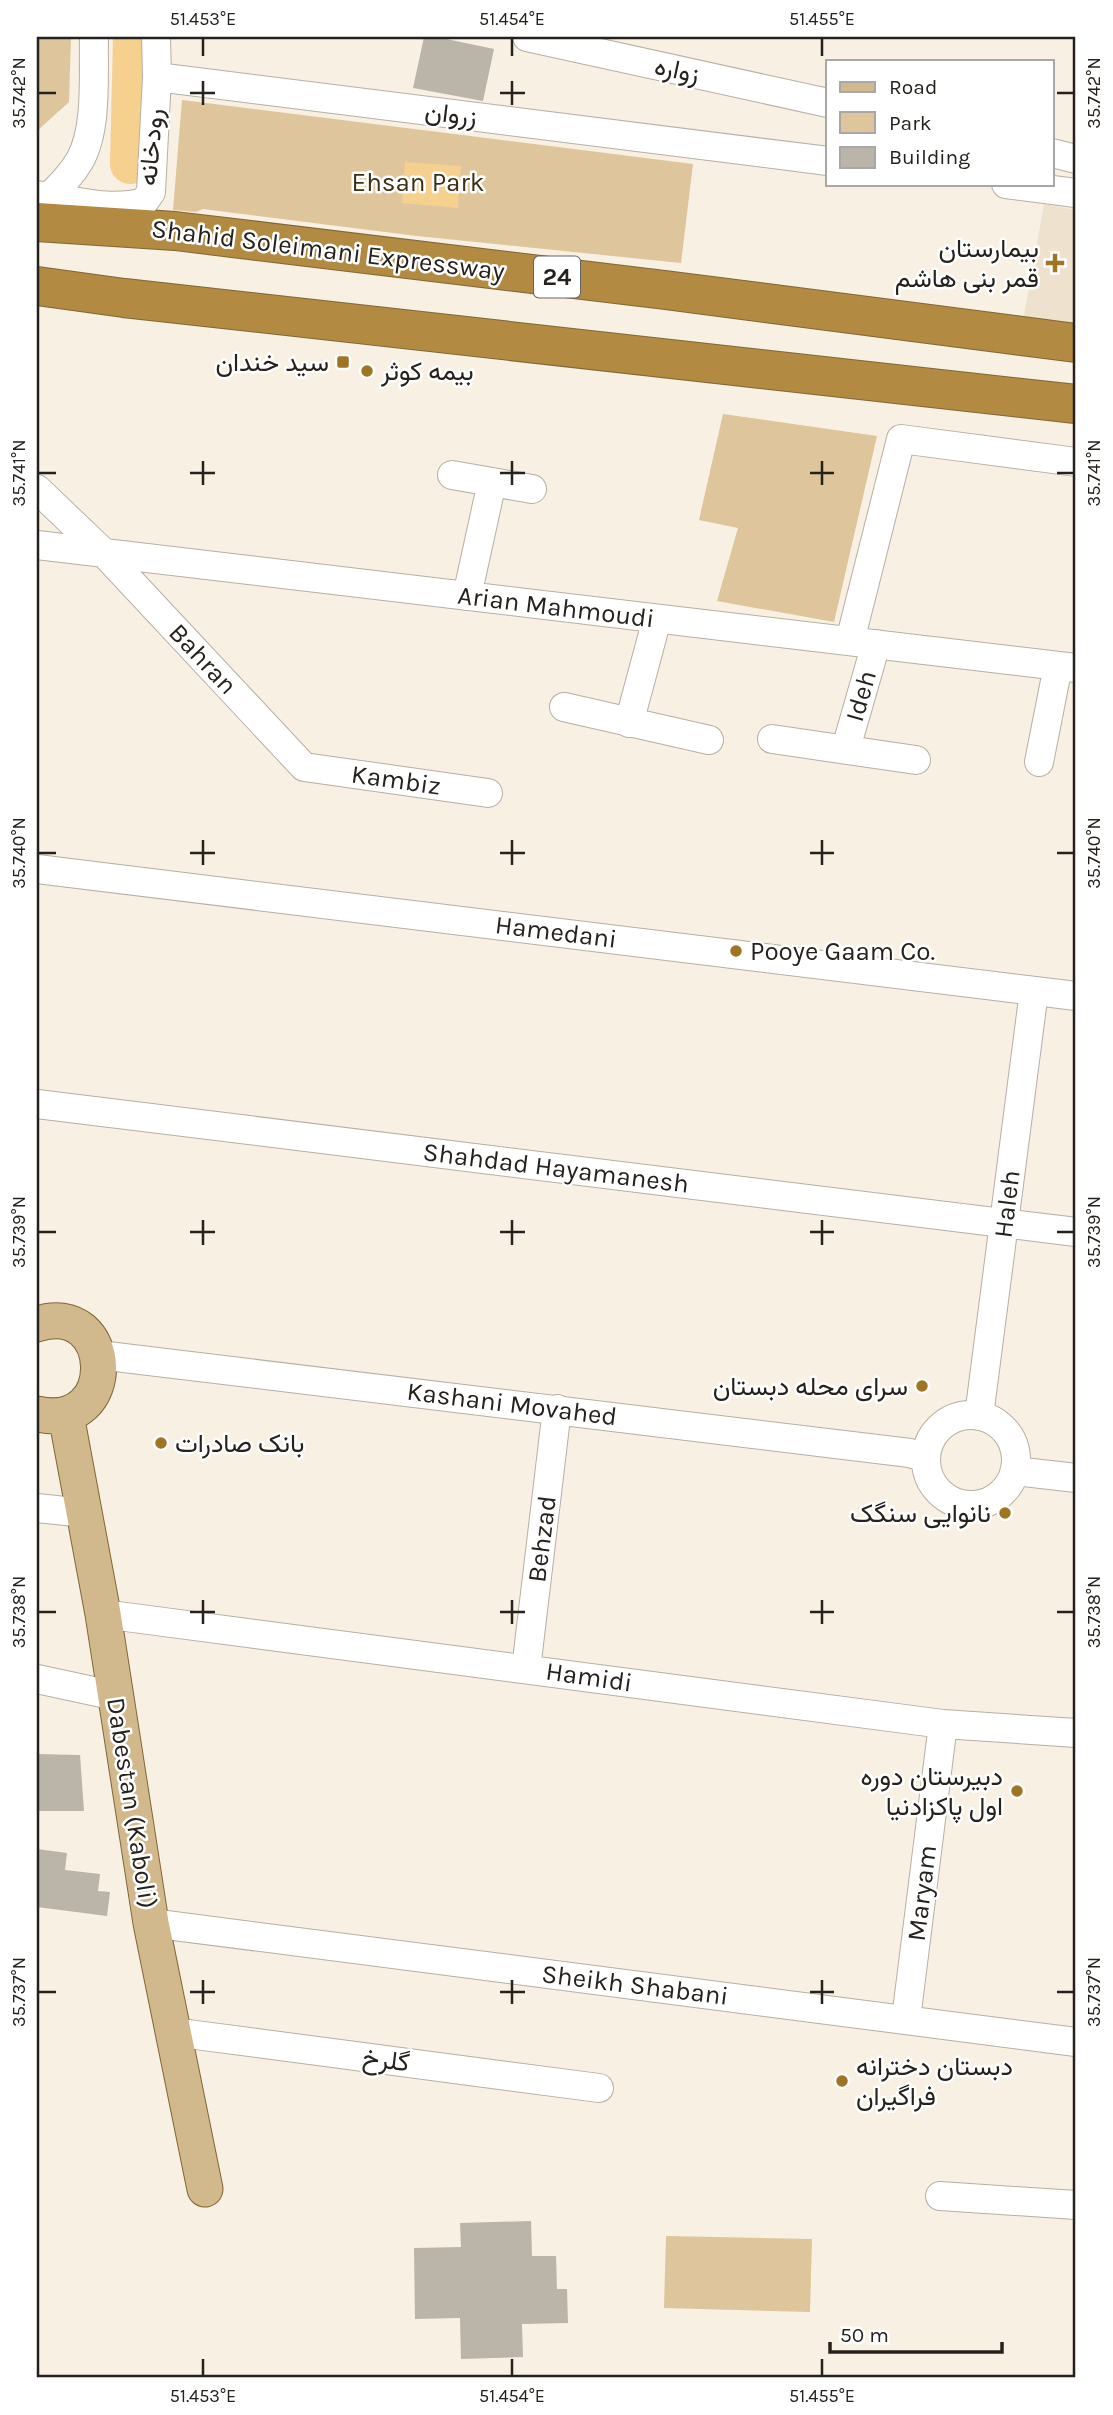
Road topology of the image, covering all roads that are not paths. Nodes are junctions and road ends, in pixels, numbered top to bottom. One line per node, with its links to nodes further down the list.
1 (94, 37): 11 (street)
2 (156, 37): 4 (street, رودخانه)
3 (527, 37): 5 (street, زواره)
4 (157, 77): 8 (street, زروان); 11 (street, رودخانه)
5 (826, 103)
6 (1054, 154): 7 (street)
7 (1076, 159)
8 (826, 161)
9 (1024, 186): 10 (street)
10 (1076, 192)
11 (41, 205): 13 (highway, Shahid Soleimani Expressway / 24)
12 (37, 286): 14 (highway)
13 (1076, 343)
14 (1076, 404)
15 (1076, 462): 24 (street, Ideh)
16 (452, 475): 17 (street)
17 (492, 482): 19 (street); 22 (street)
18 (37, 489): 21 (street, Bahran)
19 (532, 489)
20 (37, 550): 21 (street, Arian Mahmoudi)
21 (103, 552): 22 (street, Arian Mahmoudi); 33 (street, Bahran)
22 (467, 596): 23 (street, Arian Mahmoudi)
23 (657, 619): 24 (street, Arian Mahmoudi); 27 (street)
24 (863, 643): 25 (street, Arian Mahmoudi); 30 (street, Ideh)
25 (1067, 667): 32 (street)
26 (564, 707): 27 (street)
27 (629, 723): 29 (street)
28 (772, 739): 30 (street, Ideh)
29 (709, 740)
30 (846, 748): 31 (street, Ideh)
31 (916, 760)
32 (1039, 762)
33 (304, 767): 34 (street, Kambiz)
34 (488, 793)
35 (37, 869): 36 (street, Hamedani)
36 (1034, 991): 37 (street, Hamedani); 39 (street, Haleh)
37 (1076, 996)
38 (37, 1104): 39 (street, Shahdad Hayamanesh)
39 (1004, 1224): 40 (street, Shahdad Hayamanesh); 45 (street, Haleh)
40 (1076, 1232)
41 (37, 1324): 42 (main road)
42 (99, 1355): 43 (street, Kashani Movahed); 44 (main road)
43 (557, 1409): 46 (street, Kashani Movahed); 52 (street, Behzad)
44 (51, 1415): 50 (main road, Dabestan (Kaboli))
45 (979, 1416): 46 (street); 47 (street)
46 (925, 1458): 47 (street)
47 (1015, 1471): 48 (street)
48 (1076, 1478)
49 (37, 1508): 50 (street)
50 (84, 1513): 51 (main road, Dabestan (Kaboli))
51 (103, 1614): 52 (street, Hamidi); 54 (main road, Dabestan (Kaboli))
52 (526, 1669): 55 (street, Hamidi)
53 (37, 1679): 54 (street)
54 (116, 1696): 57 (main road, Dabestan (Kaboli))
55 (943, 1724): 56 (street, Hamidi); 58 (street, Maryam)
56 (1076, 1733)
57 (151, 1923): 58 (street, Sheikh Shabani); 59 (main road, Dabestan (Kaboli))
58 (906, 2019): 60 (street, Sheikh Shabani)
59 (173, 2032): 61 (street, گلرخ); 62 (main road, Dabestan (Kaboli))
60 (1076, 2042)
61 (599, 2088)
62 (205, 2189)
63 (940, 2196): 64 (street)
64 (1076, 2205)

